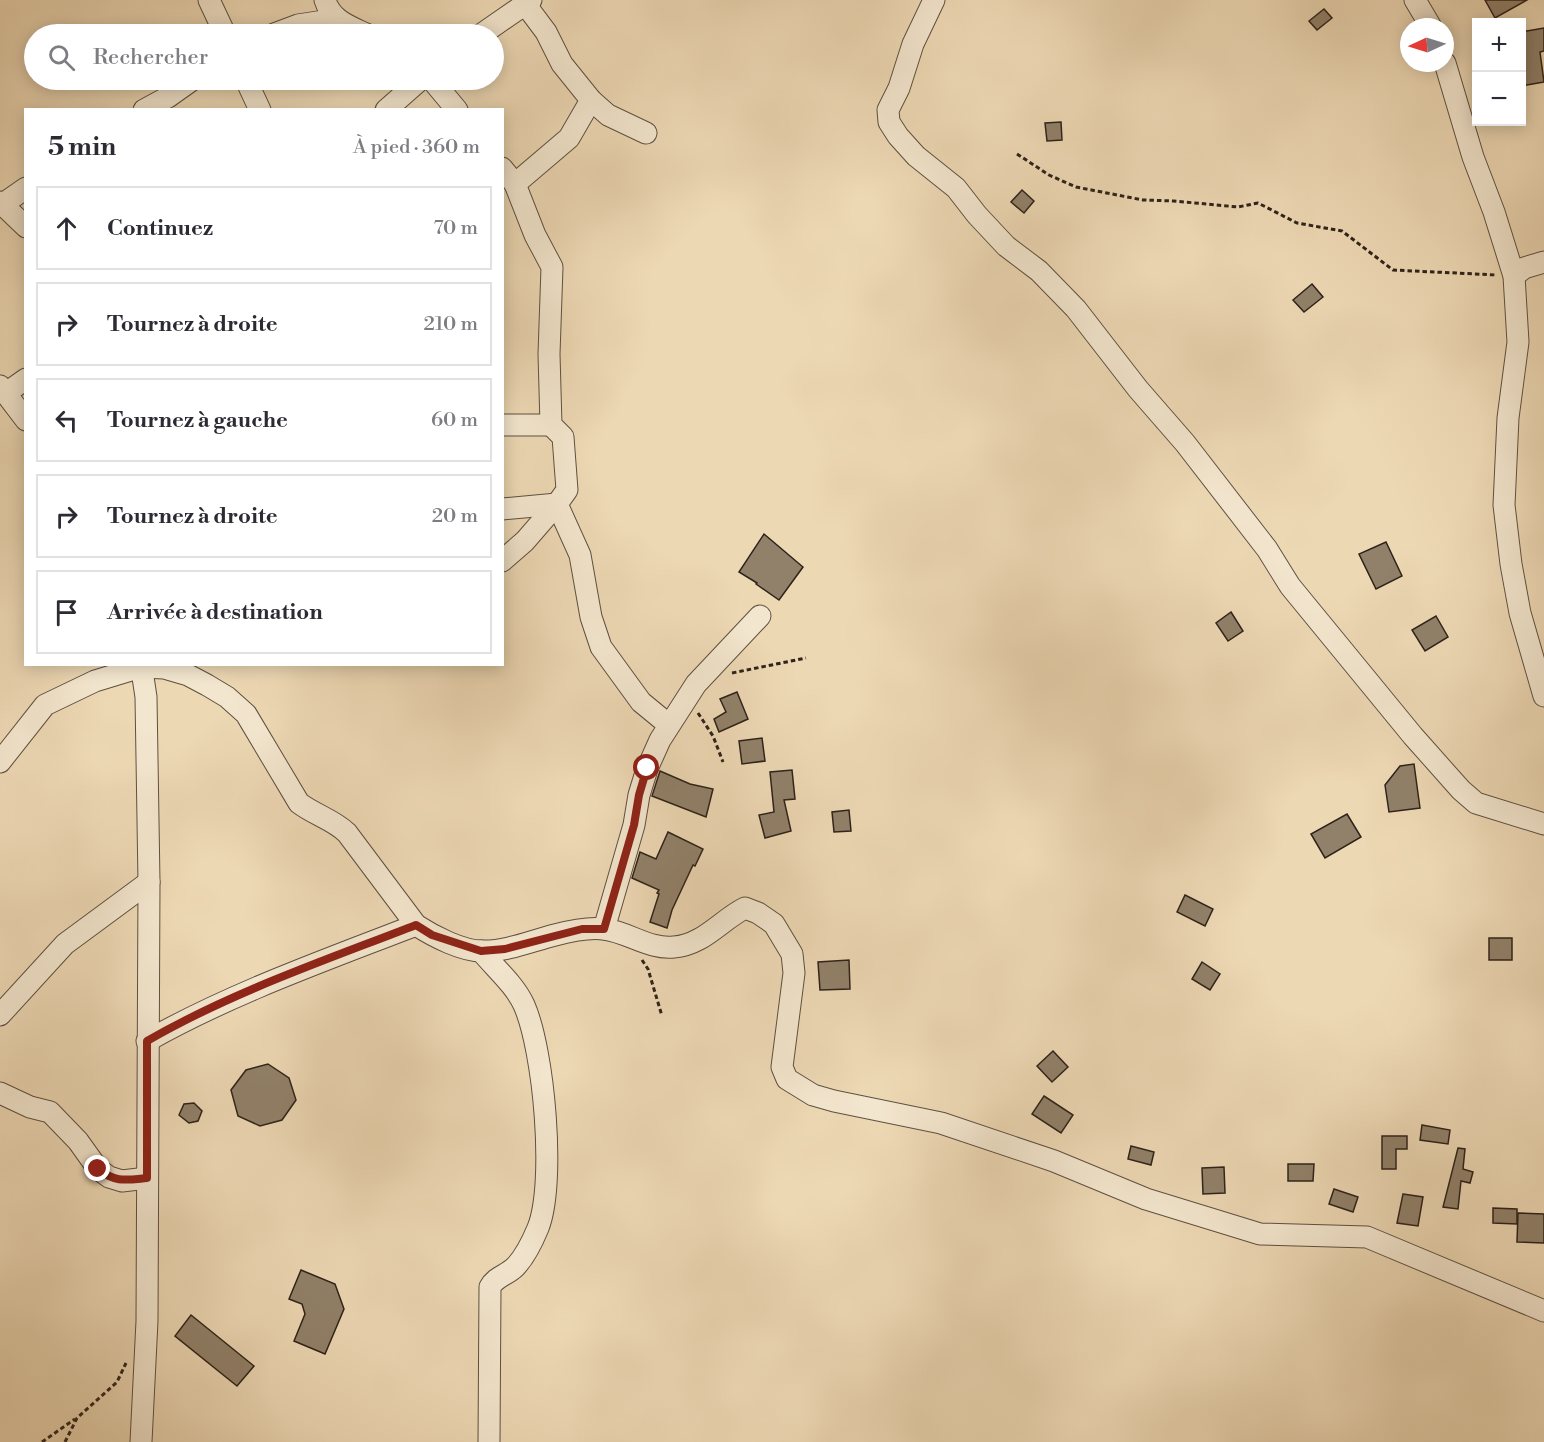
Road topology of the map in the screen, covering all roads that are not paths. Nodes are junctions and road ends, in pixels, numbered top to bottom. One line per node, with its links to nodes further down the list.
1 (209, 0): 8 (street)
2 (325, 0): 7 (street)
3 (934, 0): 42 (street)
4 (1415, 0): 6 (street)
5 (528, 2): 11 (street); 17 (street)
6 (1426, 18)
7 (337, 19): 9 (street); 10 (street)
8 (220, 24)
9 (304, 24)
10 (347, 24)
11 (496, 24)
12 (1448, 72): 28 (street)
13 (178, 90): 18 (street)
14 (251, 90): 19 (street)
15 (409, 90): 20 (street)
16 (440, 90): 21 (street)
17 (591, 100): 22 (street); 23 (street)
18 (148, 108)
19 (259, 108)
20 (388, 108)
21 (455, 108)
22 (646, 133)
23 (509, 176): 33 (street)
24 (24, 189): 25 (street)
25 (1, 204): 26 (street)
26 (24, 225)
27 (1544, 261): 28 (street)
28 (1514, 276): 39 (street)
29 (24, 380): 30 (street)
30 (3, 389): 31 (street)
31 (24, 417)
32 (504, 425): 33 (street)
33 (550, 425): 34 (street)
34 (557, 504): 35 (street); 36 (street); 40 (street)
35 (504, 509)
36 (504, 559)
37 (760, 616): 40 (street)
38 (141, 666): 41 (street); 43 (street); 44 (street)
39 (1544, 696)
40 (669, 725): 45 (street)
41 (0, 762)
42 (1544, 824)
43 (149, 882): 47 (street); 48 (street)
44 (416, 925): 46 (street); 48 (street)
45 (614, 932): 46 (street); 51 (street)
46 (481, 951): 53 (street)
47 (0, 1016)
48 (147, 1041): 50 (street)
49 (0, 1093): 50 (street)
50 (147, 1178): 52 (street)
51 (1544, 1311)
52 (141, 1442)
53 (489, 1442)

